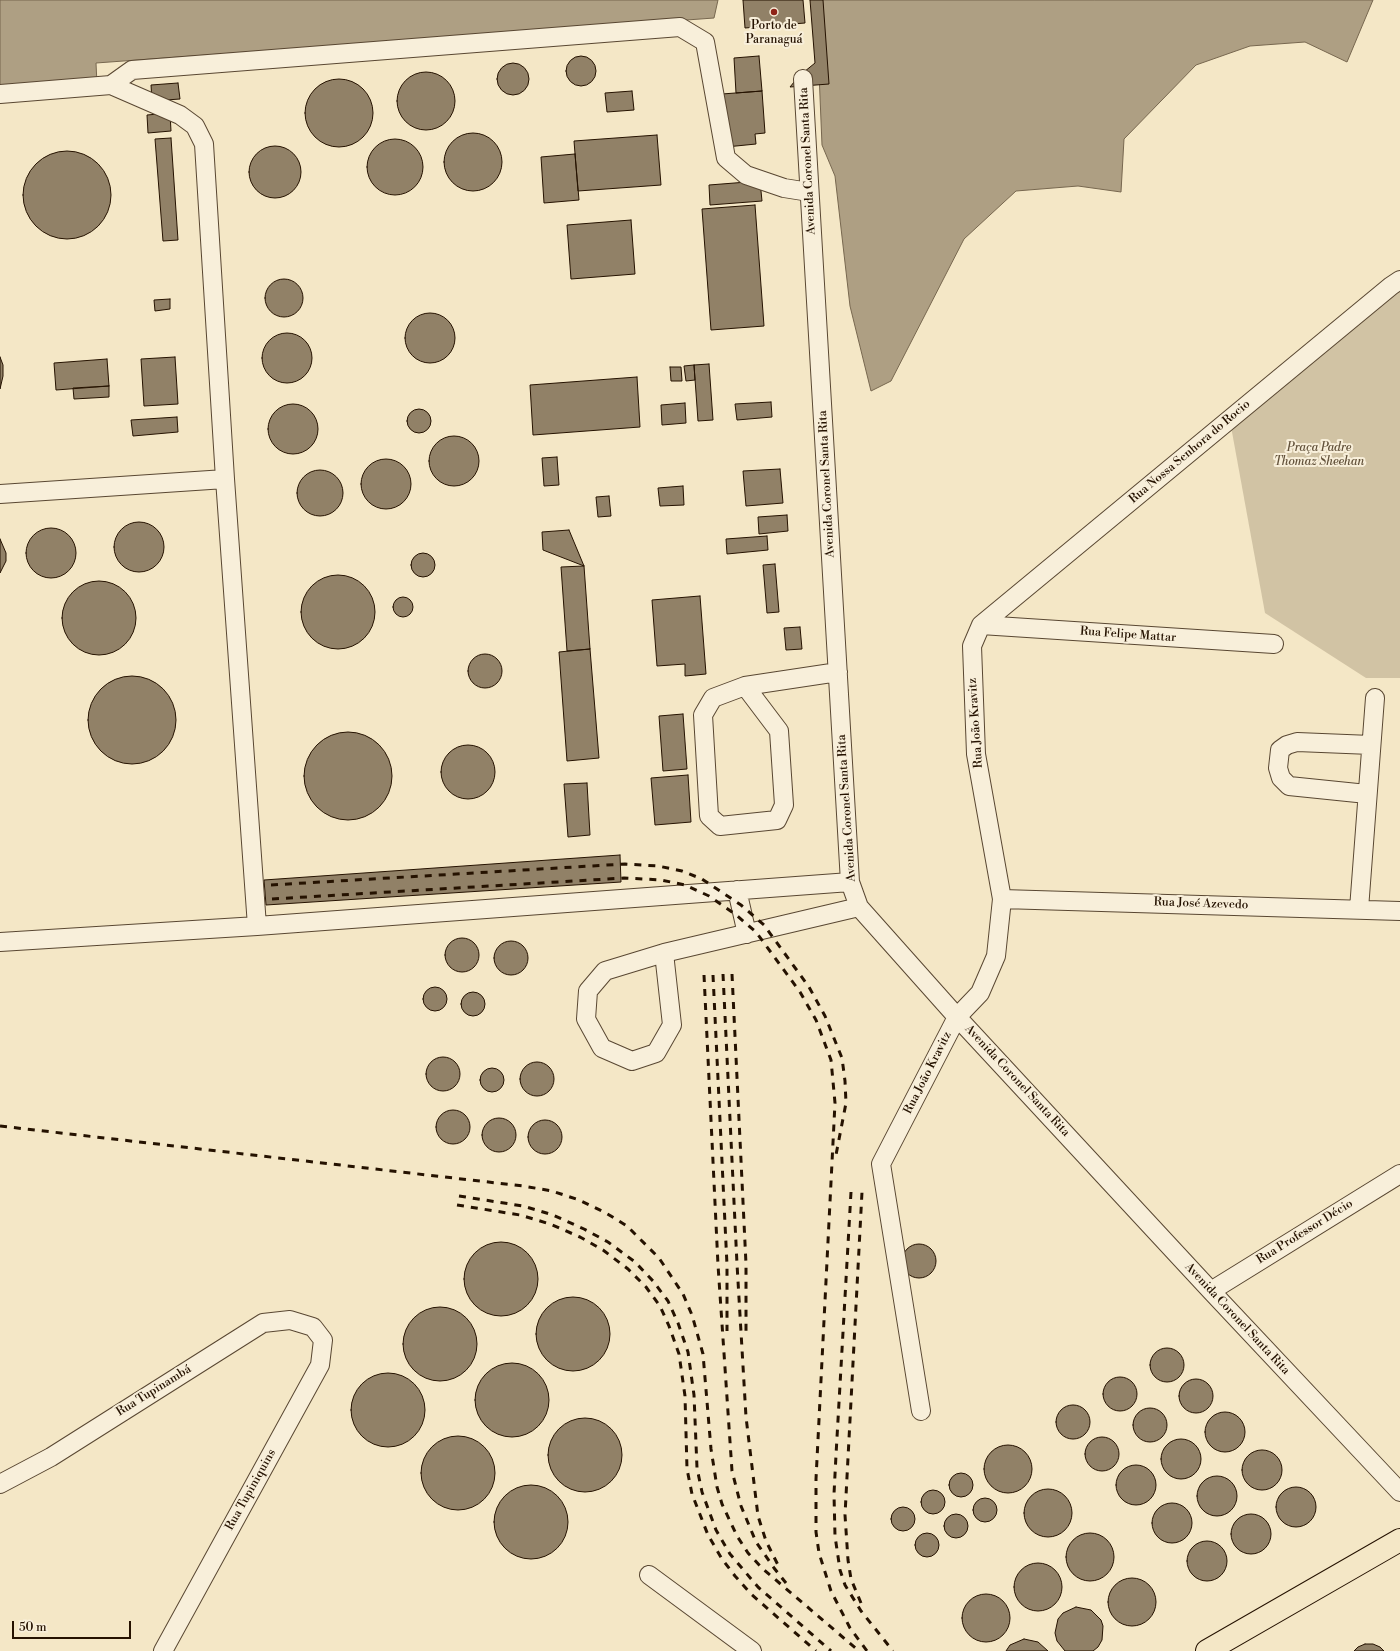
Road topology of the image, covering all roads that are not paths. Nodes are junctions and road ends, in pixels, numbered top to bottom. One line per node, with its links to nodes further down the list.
1 (803, 79): 4 (street, Avenida Coronel Santa Rita)
2 (111, 85): 3 (street); 4 (street); 6 (street)
3 (0, 94)
4 (810, 192): 10 (street, Avenida Coronel Santa Rita)
5 (1400, 280): 8 (street, Rua Nossa Senhora do Rocio)
6 (225, 479): 7 (street); 21 (street)
7 (0, 494)
8 (981, 625): 9 (street, Rua Felipe Mattar); 17 (street, Rua João Kravitz)
9 (1274, 644)
10 (838, 672): 11 (street); 15 (street, Avenida Coronel Santa Rita)
11 (745, 686): 11 (street)
12 (1375, 698): 13 (street)
13 (1371, 746): 14 (street); 14 (street)
14 (1368, 794): 19 (street)
15 (850, 882): 16 (street); 18 (street, Avenida Coronel Santa Rita)
16 (737, 890): 21 (street); 22 (street)
17 (1002, 899): 19 (street, Rua José Azevedo); 25 (street, Rua João Kravitz)
18 (859, 907): 22 (street); 25 (street, Avenida Coronel Santa Rita)
19 (1359, 909): 20 (street, Rua José Azevedo)
20 (1400, 910)
21 (257, 926): 23 (street)
22 (747, 934): 24 (street)
23 (0, 942)
24 (664, 954): 24 (street)
25 (957, 1017): 27 (street, Avenida Coronel Santa Rita); 29 (street, Rua João Kravitz)
26 (1400, 1174): 27 (street, Rua Professor Décio)
27 (1211, 1291): 31 (street, Avenida Coronel Santa Rita)
28 (313, 1327): 30 (street, Rua Tupinambá); 34 (street, Rua Tupiniquins)
29 (921, 1411)
30 (0, 1484)
31 (1400, 1492)
32 (1400, 1540): 36 (main road)
33 (649, 1575): 35 (street)
34 (163, 1651)
35 (752, 1651)
36 (1207, 1651)

